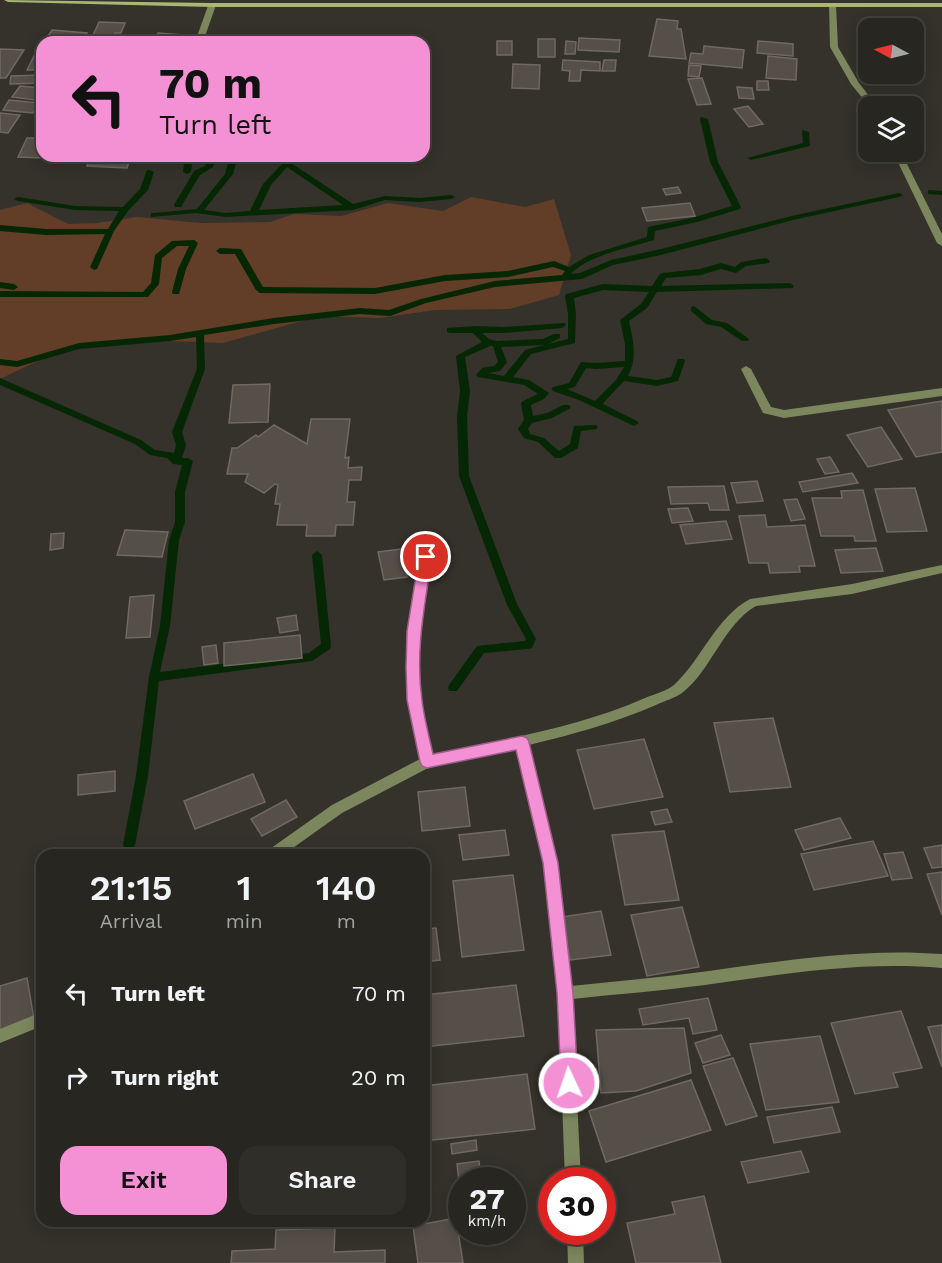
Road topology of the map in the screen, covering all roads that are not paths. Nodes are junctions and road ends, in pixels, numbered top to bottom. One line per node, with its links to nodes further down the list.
1 (8, 0): 5 (street)
2 (655, 2): 3 (street); 4 (street)
3 (307, 3): 5 (street)
4 (832, 4): 6 (street); 8 (street)
5 (212, 5): 7 (street)
6 (942, 5)
7 (201, 36)
8 (865, 96)
9 (902, 162): 10 (street)
10 (942, 243)
11 (746, 369): 12 (street)
12 (942, 392)
13 (426, 557): 16 (street)
14 (942, 569): 15 (street)
15 (522, 742): 16 (street); 19 (street)
16 (427, 762): 17 (street)
17 (280, 849)
18 (942, 961): 19 (street)
19 (565, 993): 22 (street)
20 (36, 1021): 21 (street)
21 (0, 1036)
22 (572, 1167)
23 (575, 1245): 24 (street)
24 (576, 1263)

